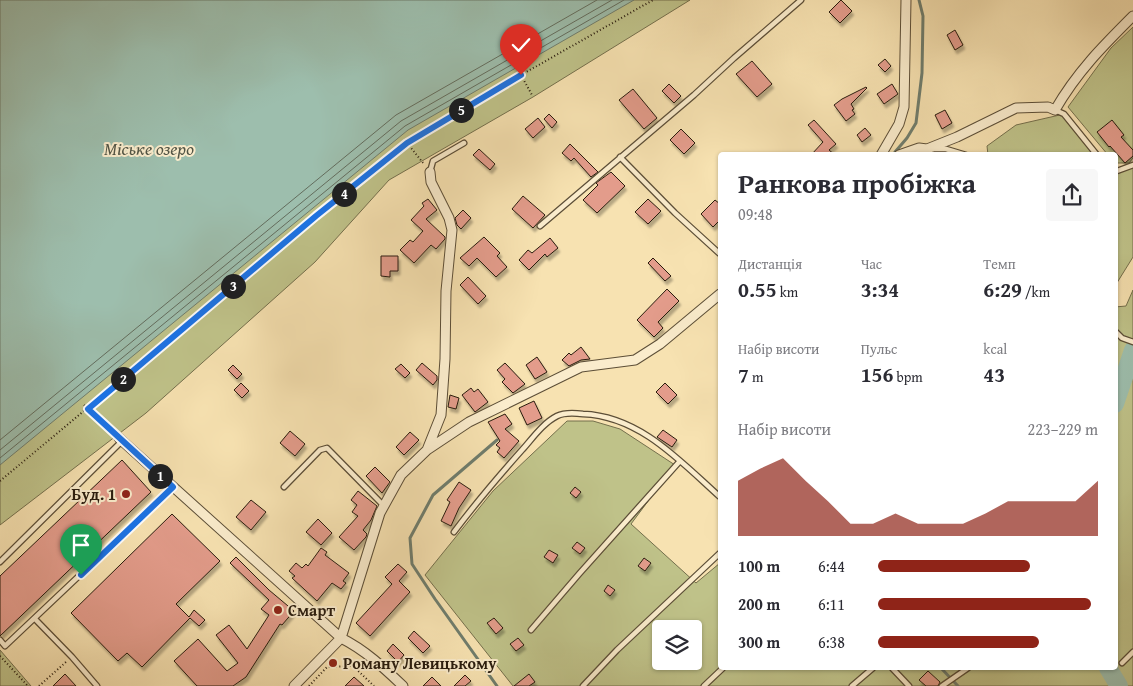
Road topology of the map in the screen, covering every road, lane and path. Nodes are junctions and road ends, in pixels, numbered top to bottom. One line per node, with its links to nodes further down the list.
1 (653, 0): 5 (path)
2 (801, 0): 15 (lane)
3 (906, 0): 11 (street)
4 (1133, 16): 7 (street)
5 (521, 75): 6 (path); 8 (path)
6 (532, 95)
7 (1055, 110): 10 (street); 14 (lane)
8 (407, 143): 18 (path); 25 (path)
9 (464, 143): 18 (lane)
10 (927, 149): 12 (street); 13 (lane)
11 (883, 152)
12 (908, 152)
13 (956, 152)
14 (1095, 152)
15 (620, 157): 19 (lane); 20 (lane)
16 (1133, 165): 17 (lane)
17 (1118, 171)
18 (430, 172): 27 (street)
19 (540, 226)
20 (718, 252)
21 (718, 296): 27 (street)
22 (1118, 334): 23 (lane)
23 (1133, 342)
24 (84, 405): 25 (path)
25 (88, 409): 26 (path); 29 (path)
26 (120, 440): 30 (street); 36 (lane)
27 (427, 450): 33 (street)
28 (680, 461): 32 (lane); 34 (lane); 38 (lane)
29 (0, 481)
30 (173, 487): 37 (lane); 39 (street)
31 (284, 487): 33 (lane)
32 (718, 495)
33 (384, 506): 39 (street)
34 (454, 532)
35 (718, 555): 56 (lane)
36 (0, 562)
37 (34, 619): 40 (lane); 43 (lane)
38 (531, 630)
39 (341, 638): 52 (street); 55 (street)
40 (0, 640)
41 (1133, 652): 44 (lane)
42 (0, 656): 49 (path)
43 (72, 657): 50 (path); 51 (lane)
44 (1122, 663)
45 (721, 670): 57 (lane)
46 (870, 670): 58 (lane)
47 (894, 670): 59 (lane)
48 (965, 670): 60 (lane)
49 (28, 686)
50 (39, 686)
51 (97, 686)
52 (294, 686)
53 (309, 686): 54 (path)
54 (374, 686)
55 (403, 686)
56 (583, 686)
57 (704, 686)
58 (852, 686)
59 (909, 686)
60 (942, 686)

